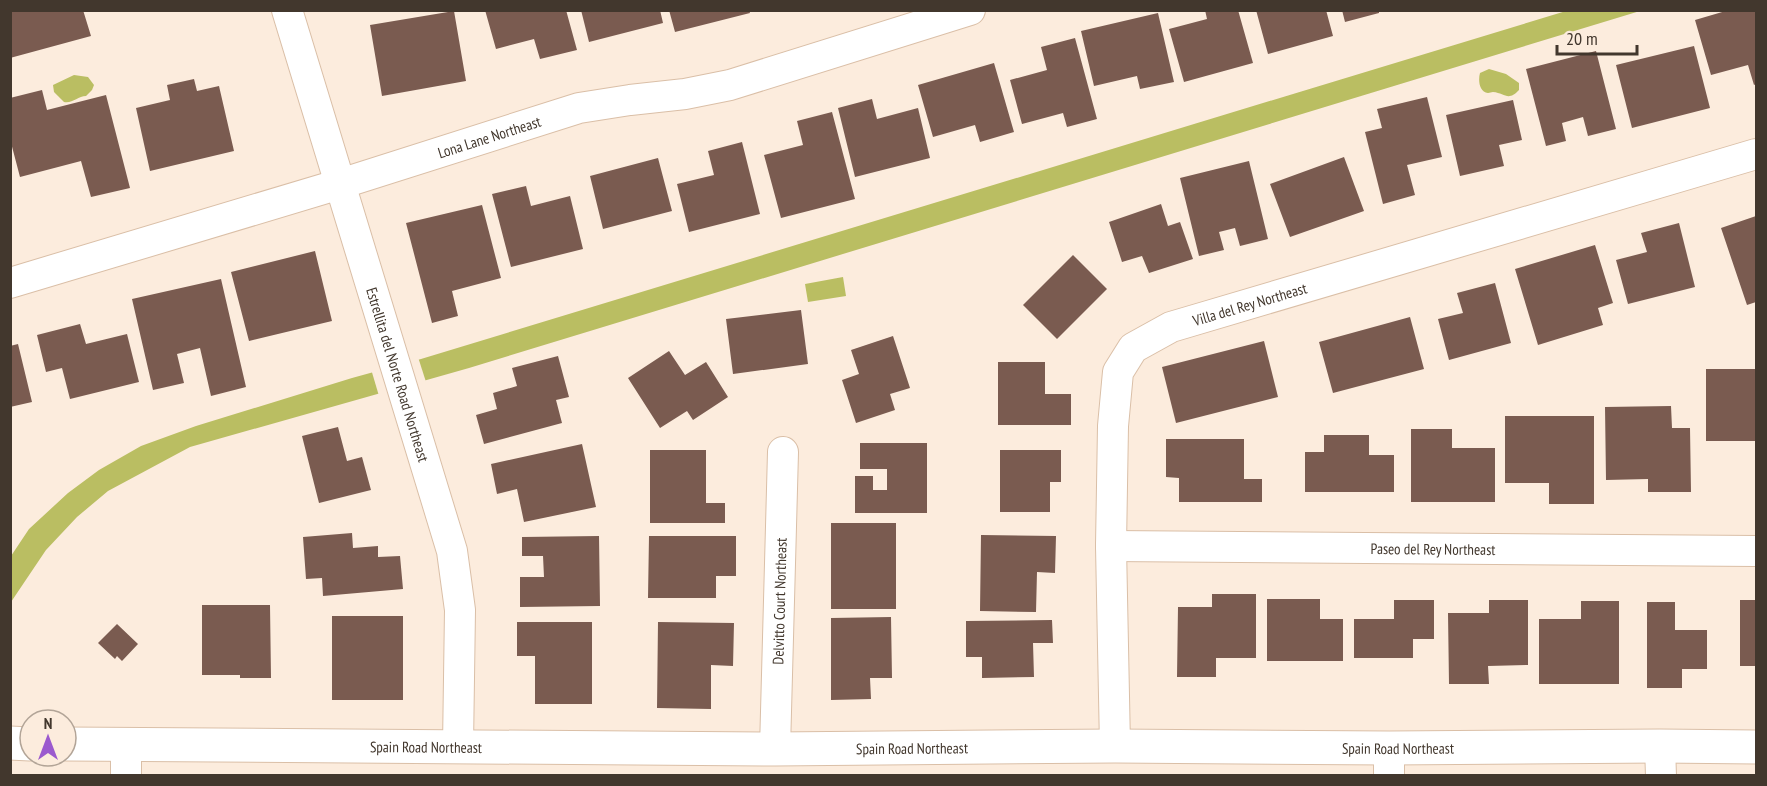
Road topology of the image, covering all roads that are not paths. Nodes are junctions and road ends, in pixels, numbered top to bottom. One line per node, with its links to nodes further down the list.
1 (286, 10): 4 (street, Estrellita del Norte Road Northeast)
2 (970, 10): 4 (street, Lona Lane Northeast)
3 (1756, 153): 7 (street, Villa del Rey Northeast)
4 (340, 184): 5 (street, Lona Lane Northeast); 9 (street, Estrellita del Norte Road Northeast)
5 (10, 283)
6 (783, 452): 13 (street, Delvitto Court Northeast)
7 (1111, 546): 8 (street, Paseo del Rey Northeast); 10 (street, Villa del Rey Northeast)
8 (1756, 551)
9 (458, 746): 13 (street, Spain Road Northeast); 14 (street, Spain Road Northeast)
10 (1115, 746): 13 (street, Spain Road Northeast); 16 (street, Spain Road Northeast)
11 (78, 747): 14 (street, Spain Road Northeast)
12 (1756, 747): 15 (street, Spain Road Northeast)
13 (775, 749)
14 (126, 760)
15 (1660, 760): 16 (street, Spain Road Northeast)
16 (1389, 762)

